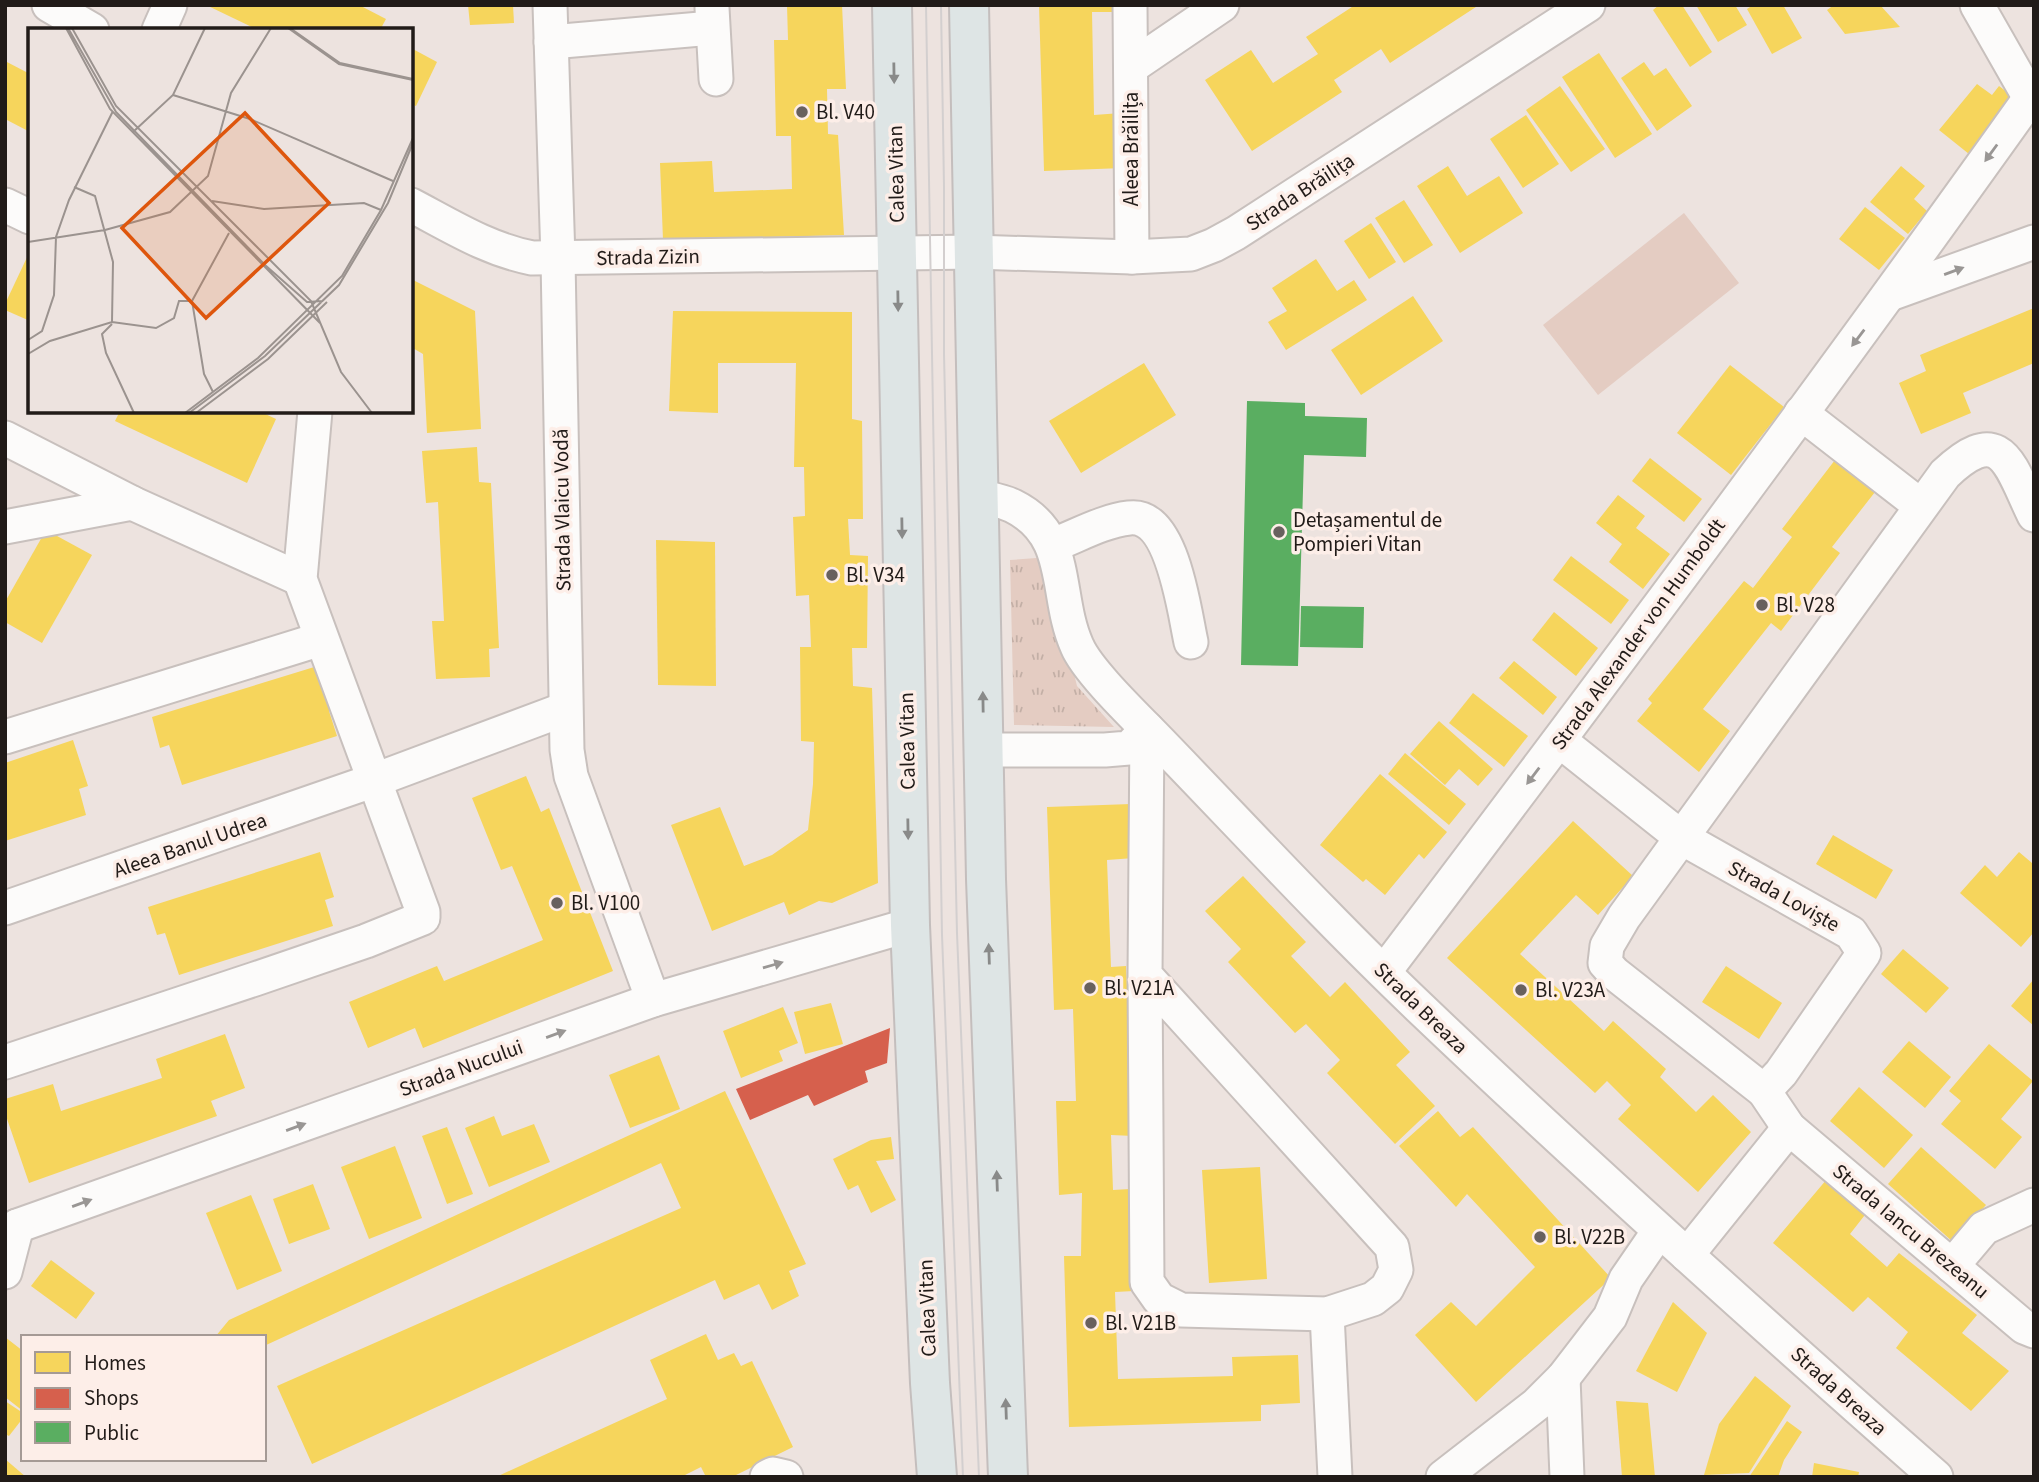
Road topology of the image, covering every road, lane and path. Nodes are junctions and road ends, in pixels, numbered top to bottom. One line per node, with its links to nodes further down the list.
1 (49, 5): 11 (street)
2 (170, 5): 12 (street)
3 (550, 5): 13 (street, Strada Vlaicu Vodă)
4 (892, 5): 22 (main road, Calea Vitan, one-way to 22)
5 (969, 5): 21 (main road)
6 (1130, 5): 14 (street)
7 (1222, 5): 14 (street, Aleea Brăilița)
8 (1588, 5): 23 (street, Strada Brăilița)
9 (1977, 5): 16 (street)
10 (712, 17): 13 (street); 15 (street)
11 (89, 28)
12 (160, 28)
13 (551, 42): 24 (street, Strada Vlaicu Vodă)
14 (1131, 67): 23 (street, Aleea Brăilița)
15 (716, 79)
16 (2033, 100): 25 (street, Strada Alexander von Humboldt, one-way to 25)
17 (5, 205): 19 (street)
18 (413, 206): 24 (street, Strada Zizin)
19 (28, 216)
20 (2034, 242): 25 (street, one-way to 20)
21 (974, 251): 22 (street, Strada Zizin); 23 (street, Strada Brăilița); 29 (main road)
22 (897, 253): 24 (street, Strada Zizin); 46 (main road, Calea Vitan, one-way to 46)
23 (1132, 257)
24 (558, 259): 38 (street, Strada Vlaicu Vodă)
25 (1890, 294): 27 (street, Strada Alexander von Humboldt, one-way to 27)
26 (314, 413): 35 (street)
27 (1801, 413): 31 (street); 41 (street, Strada Alexander von Humboldt)
28 (5, 438): 30 (street)
29 (979, 496): 34 (street, Strada Breaza); 42 (main road, one-way to 29)
30 (132, 503): 33 (street); 35 (street)
31 (1921, 506): 32 (street); 44 (street)
32 (2034, 515)
33 (5, 527)
34 (1053, 545): 37 (street); 39 (street, Strada Breaza)
35 (299, 579): 36 (street)
36 (321, 639): 40 (street); 43 (street)
37 (1191, 642)
38 (565, 709): 43 (street, Aleea Banul Udrea); 49 (street, Strada Vlaicu Vodă)
39 (1147, 729): 42 (street); 47 (street, Strada Breaza); 48 (street)
40 (5, 737)
41 (1560, 741): 44 (street, Strada Loviște); 47 (street, Strada Alexander von Humboldt, one-way to 47)
42 (984, 750): 65 (main road, one-way to 42)
43 (375, 780): 45 (street, Aleea Banul Udrea); 50 (street)
44 (1682, 838): 51 (street); 51 (street, Strada Loviște)
45 (5, 908)
46 (910, 925): 49 (street, Strada Nucului, one-way to 46); 64 (main road, Calea Vitan)
47 (1384, 972): 55 (street, Strada Breaza)
48 (1145, 975): 59 (street); 59 (street)
49 (653, 1000): 54 (street, Strada Nucului, one-way to 49)
50 (5, 1062)
51 (1764, 1091): 52 (street)
52 (1789, 1128): 56 (street); 57 (street, Strada Iancu Brezeanu)
53 (2034, 1205): 57 (street)
54 (11, 1222): 58 (street, Strada Nucului)
55 (1659, 1231): 56 (street, Strada Breaza); 61 (street)
56 (1687, 1255): 69 (street, Strada Breaza)
57 (1952, 1266): 60 (street, Strada Iancu Brezeanu)
58 (5, 1272)
59 (1327, 1314): 66 (street)
60 (2034, 1331)
61 (1563, 1378): 67 (street); 68 (street)
62 (767, 1477): 63 (street)
63 (786, 1477)
64 (937, 1477)
65 (1008, 1477)
66 (1335, 1477)
67 (1443, 1477)
68 (1567, 1477)
69 (1936, 1477)

